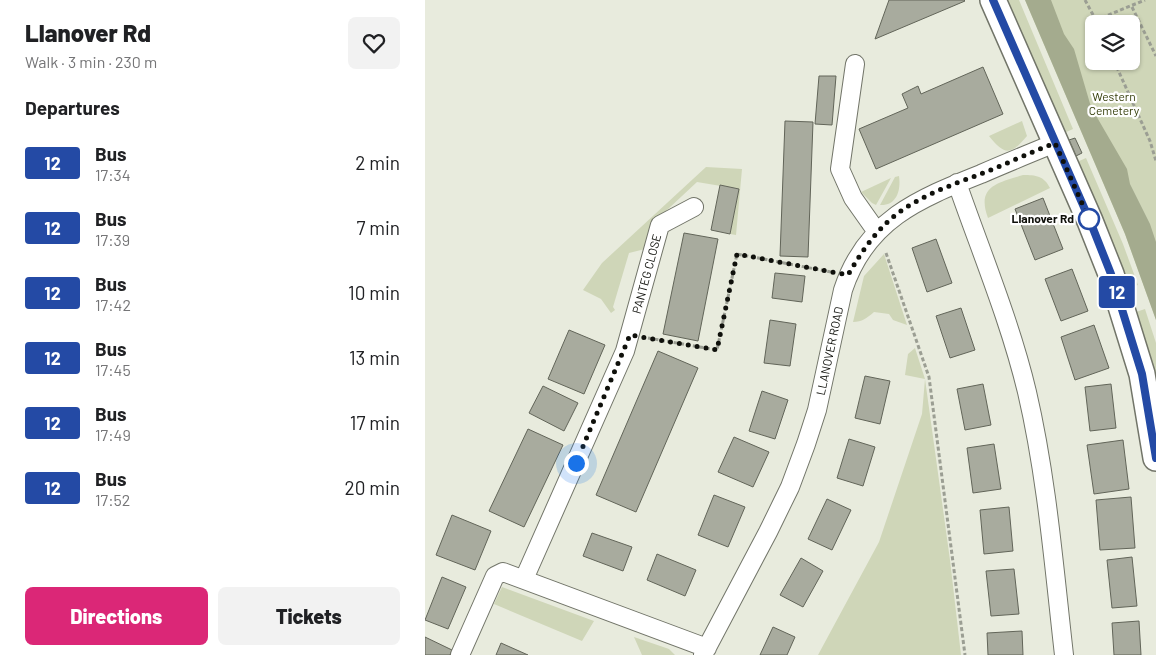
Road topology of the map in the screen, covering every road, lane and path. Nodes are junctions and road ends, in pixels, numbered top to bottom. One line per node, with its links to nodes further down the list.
1 (993, 0): 10 (street)
2 (1085, 0): 5 (path)
3 (1145, 0): 4 (path)
4 (1132, 7): 6 (path); 7 (path)
5 (1093, 15)
6 (1113, 15)
7 (1156, 56)
8 (855, 64): 14 (street)
9 (1118, 70): 11 (path)
10 (1055, 143): 12 (street, LLANOVER ROAD); 17 (street)
11 (1156, 161)
12 (957, 183): 14 (street, LLANOVER ROAD); 22 (street)
13 (694, 206): 16 (street, PANTEG CLOSE)
14 (877, 232): 15 (street, LLANOVER ROAD); 21 (path)
15 (848, 275): 16 (path); 19 (street, LLANOVER ROAD)
16 (630, 335): 18 (street, PANTEG CLOSE)
17 (1156, 458)
18 (523, 579): 19 (street); 20 (street)
19 (705, 651)
20 (460, 655)
21 (965, 655)
22 (1064, 655)

